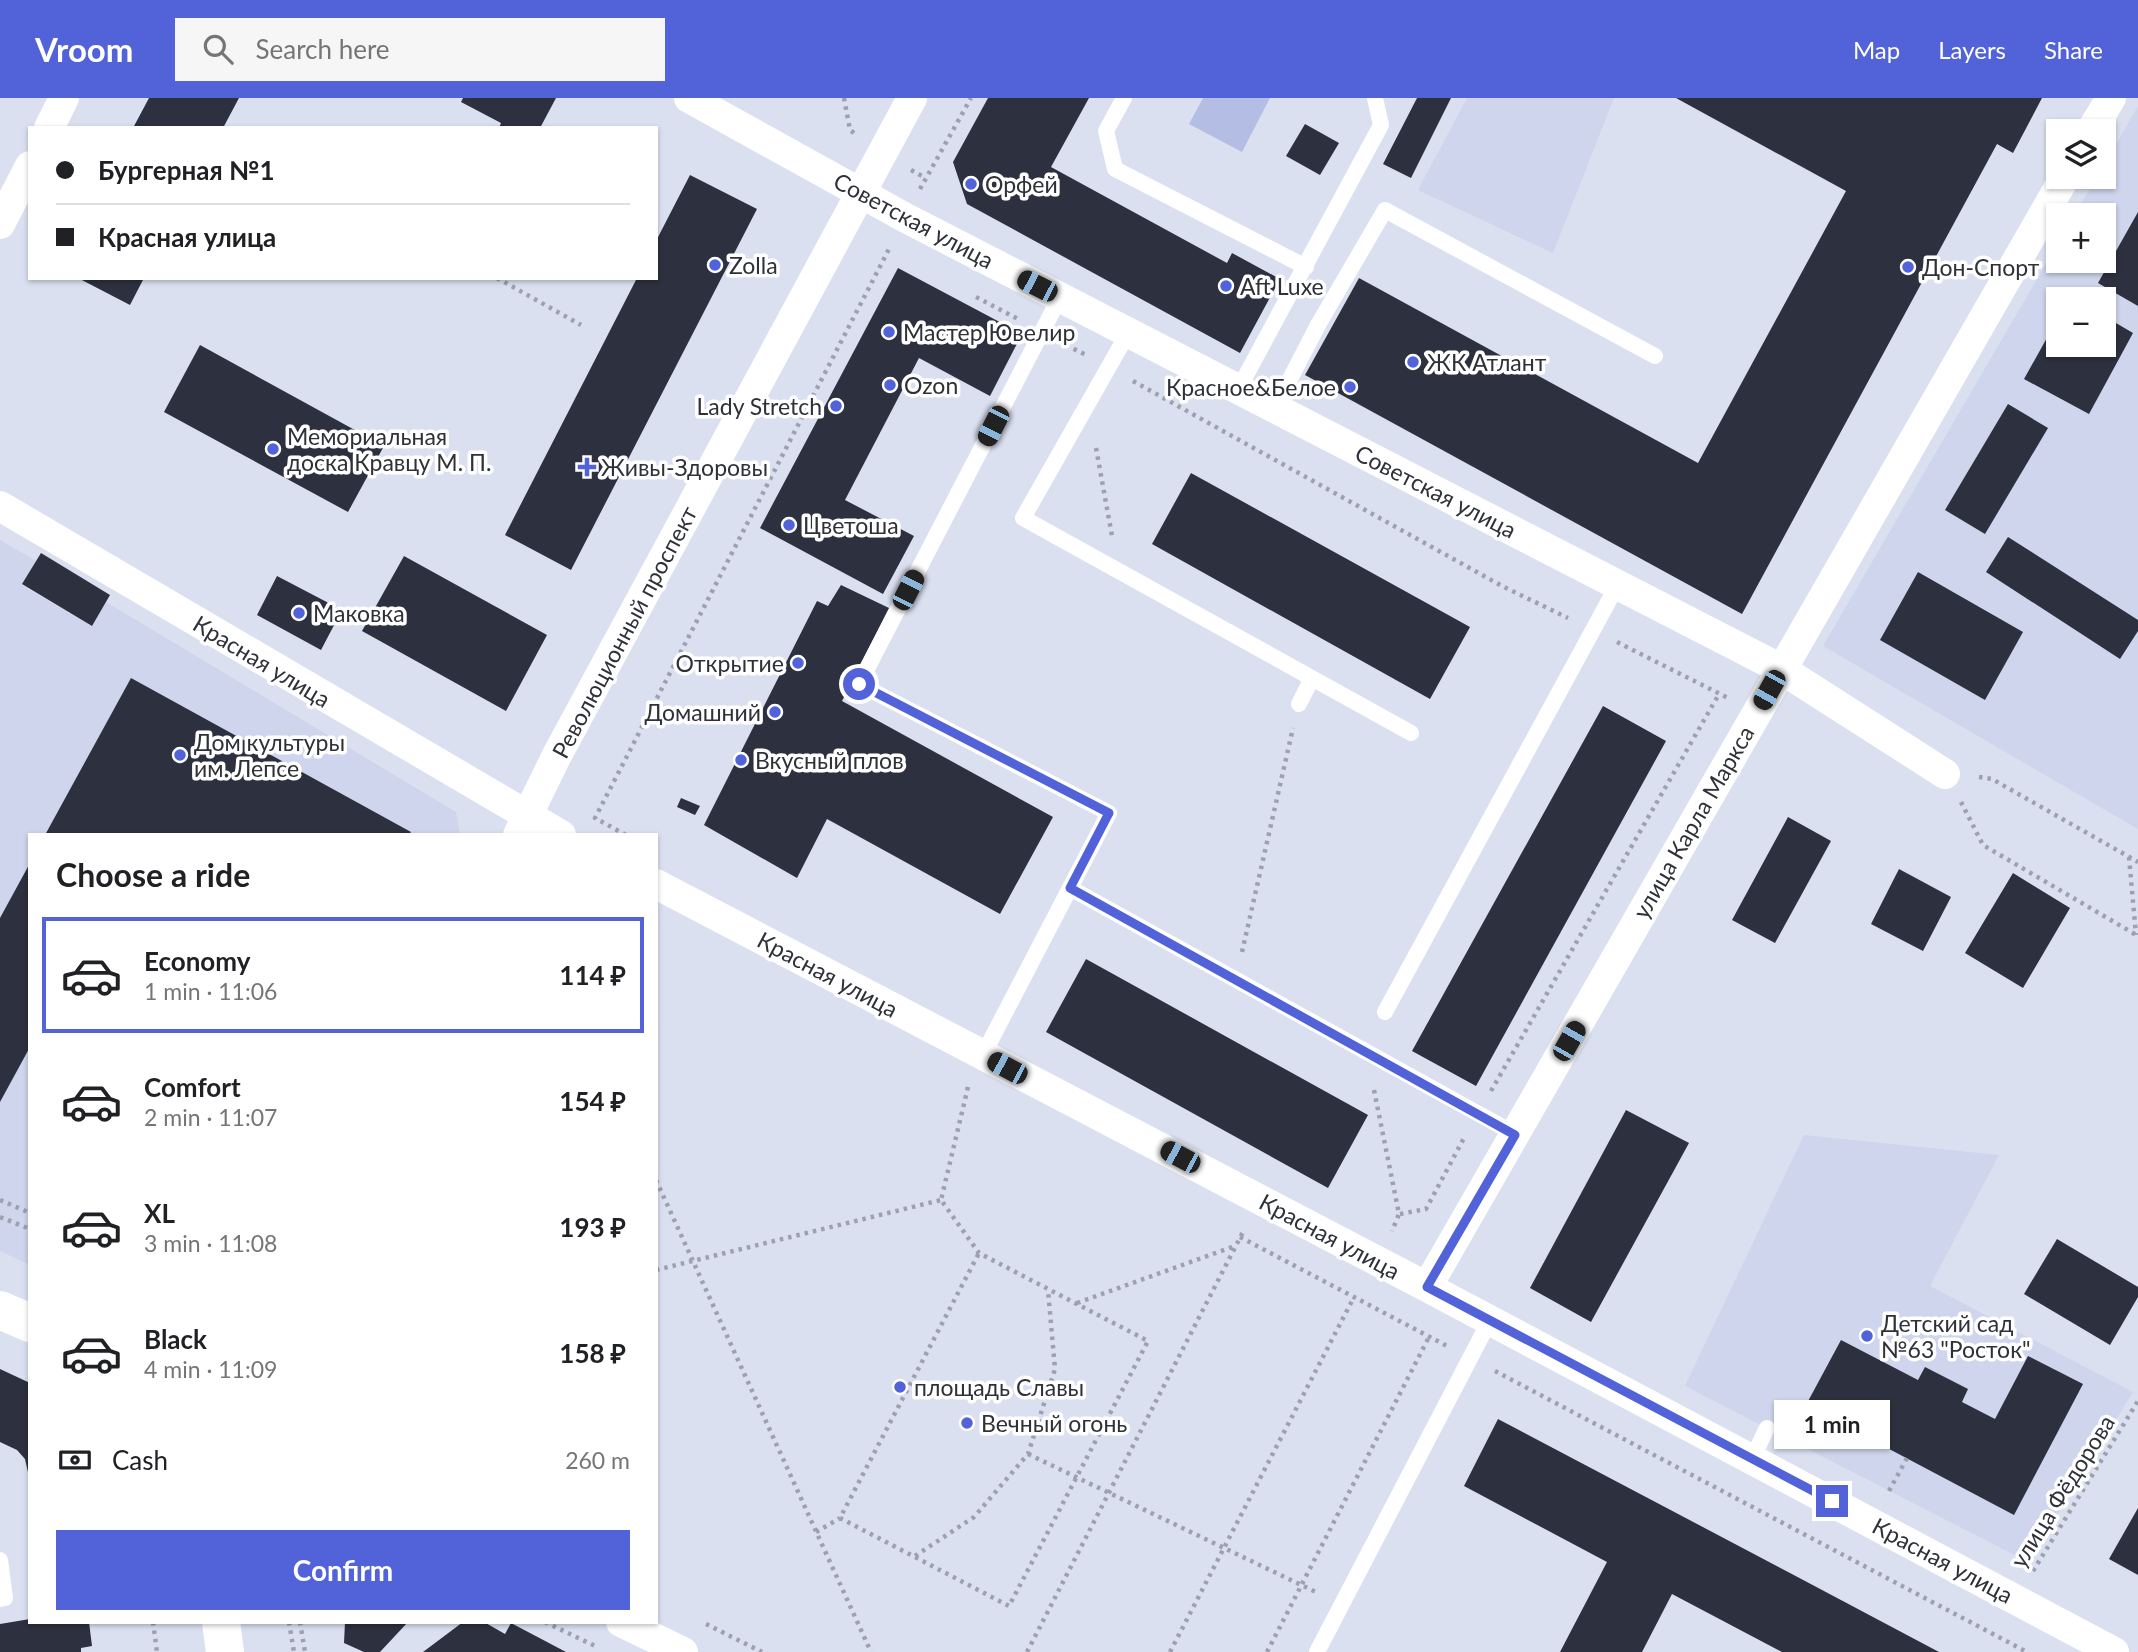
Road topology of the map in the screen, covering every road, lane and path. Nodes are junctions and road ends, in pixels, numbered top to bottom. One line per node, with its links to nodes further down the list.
1 (64, 98): 10 (street)
2 (689, 98): 14 (street, Советская улица)
3 (844, 98): 11 (path)
4 (912, 98): 14 (street, Революционный проспект)
5 (971, 98): 15 (path)
6 (1124, 98): 20 (lane)
7 (1375, 98): 20 (lane)
8 (2111, 98): 9 (street)
9 (2098, 119)
10 (50, 126)
11 (850, 130)
12 (28, 170): 16 (street)
13 (2058, 189): 36 (street, улица Карла Маркса)
14 (860, 192): 15 (street, Советская улица); 17 (street, Революционный проспект)
15 (904, 217): 18 (path); 23 (street, Советская улица)
16 (0, 224)
17 (841, 229): 18 (path); 42 (street, Революционный проспект)
18 (889, 251): 19 (path); 44 (path)
19 (900, 257)
20 (1306, 267): 29 (lane)
21 (501, 280): 24 (path)
22 (971, 295): 25 (path)
23 (1060, 297): 25 (lane); 26 (street, Советская улица)
24 (581, 325)
25 (1042, 332): 28 (path); 48 (lane)
26 (1128, 333): 28 (lane); 29 (street, Советская улица)
27 (1655, 356): 31 (lane)
28 (1108, 367): 30 (lane); 35 (path)
29 (1238, 390): 31 (street, Советская улица)
30 (1088, 402): 33 (path); 33 (lane)
31 (1275, 408): 34 (street, Советская улица)
32 (0, 506): 42 (street, Красная улица)
33 (1118, 571): 38 (lane)
34 (1618, 584): 36 (street, Советская улица); 51 (lane)
35 (1549, 608)
36 (1781, 668): 41 (street, Советская улица); 55 (street, улица Карла Маркса)
37 (1678, 673): 54 (path)
38 (1312, 678): 39 (lane); 40 (lane)
39 (1299, 704): 50 (path)
40 (1411, 733)
41 (1945, 774): 45 (path); 49 (path)
42 (522, 825): 43 (street, Красная улица)
43 (553, 833)
44 (622, 833)
45 (2129, 857): 46 (path); 49 (path)
46 (2138, 862)
47 (658, 885): 53 (street, Красная улица)
48 (1070, 888): 50 (lane); 53 (lane)
49 (2137, 936)
50 (1236, 978): 52 (lane)
51 (1385, 1012)
52 (1367, 1050): 54 (lane); 60 (path)
53 (983, 1055): 58 (path); 70 (street, Красная улица)
54 (1478, 1112): 55 (lane); 60 (path)
55 (1515, 1135): 70 (street, улица Карла Маркса)
56 (658, 1184): 68 (path)
57 (0, 1200): 59 (path)
58 (940, 1200): 67 (path); 68 (path)
59 (28, 1212)
60 (1399, 1214): 65 (path)
61 (0, 1217): 63 (path)
62 (1246, 1226): 64 (path)
63 (28, 1228)
64 (1240, 1237): 66 (path); 72 (path)
65 (1388, 1239)
66 (1235, 1246): 73 (path); 86 (path)
67 (979, 1253): 71 (path); 87 (path)
68 (693, 1261): 69 (path); 88 (path)
69 (658, 1270)
70 (1427, 1287): 75 (street, Красная улица)
71 (1048, 1290): 73 (path); 81 (path)
72 (1353, 1299): 77 (path); 89 (path)
73 (1076, 1304): 84 (path)
74 (0, 1310): 76 (street)
75 (1490, 1320): 78 (lane); 83 (street, Красная улица)
76 (28, 1322)
77 (1429, 1337): 78 (path); 92 (path)
78 (1469, 1357): 95 (lane); 113 (path)
79 (2138, 1401): 93 (path, улица Фёдорова)
80 (1767, 1428): 83 (lane)
81 (1028, 1454): 84 (path); 90 (path)
82 (1908, 1458): 85 (path)
83 (1752, 1459): 93 (street, Красная улица)
84 (1076, 1478): 86 (path); 90 (path)
85 (1889, 1491)
86 (1108, 1493): 89 (path); 109 (path)
87 (841, 1518): 88 (path); 90 (path)
88 (816, 1532): 108 (path)
89 (1223, 1548): 92 (path); 110 (path)
90 (915, 1556)
91 (0, 1560): 94 (lane)
92 (1302, 1586): 95 (path); 111 (path)
93 (2017, 1598): 114 (street, Красная улица)
94 (0, 1599)
95 (1342, 1605): 112 (lane)
96 (153, 1624): 102 (path)
97 (221, 1624): 103 (street)
98 (289, 1624): 104 (path)
99 (300, 1624): 105 (path)
100 (549, 1624): 106 (path)
101 (625, 1624): 107 (street)
102 (157, 1652)
103 (225, 1652)
104 (293, 1652)
105 (305, 1652)
106 (607, 1652)
107 (683, 1652)
108 (871, 1652)
109 (1027, 1652)
110 (1170, 1652)
111 (1267, 1652)
112 (1317, 1652)
113 (2027, 1652)
114 (2113, 1652)

